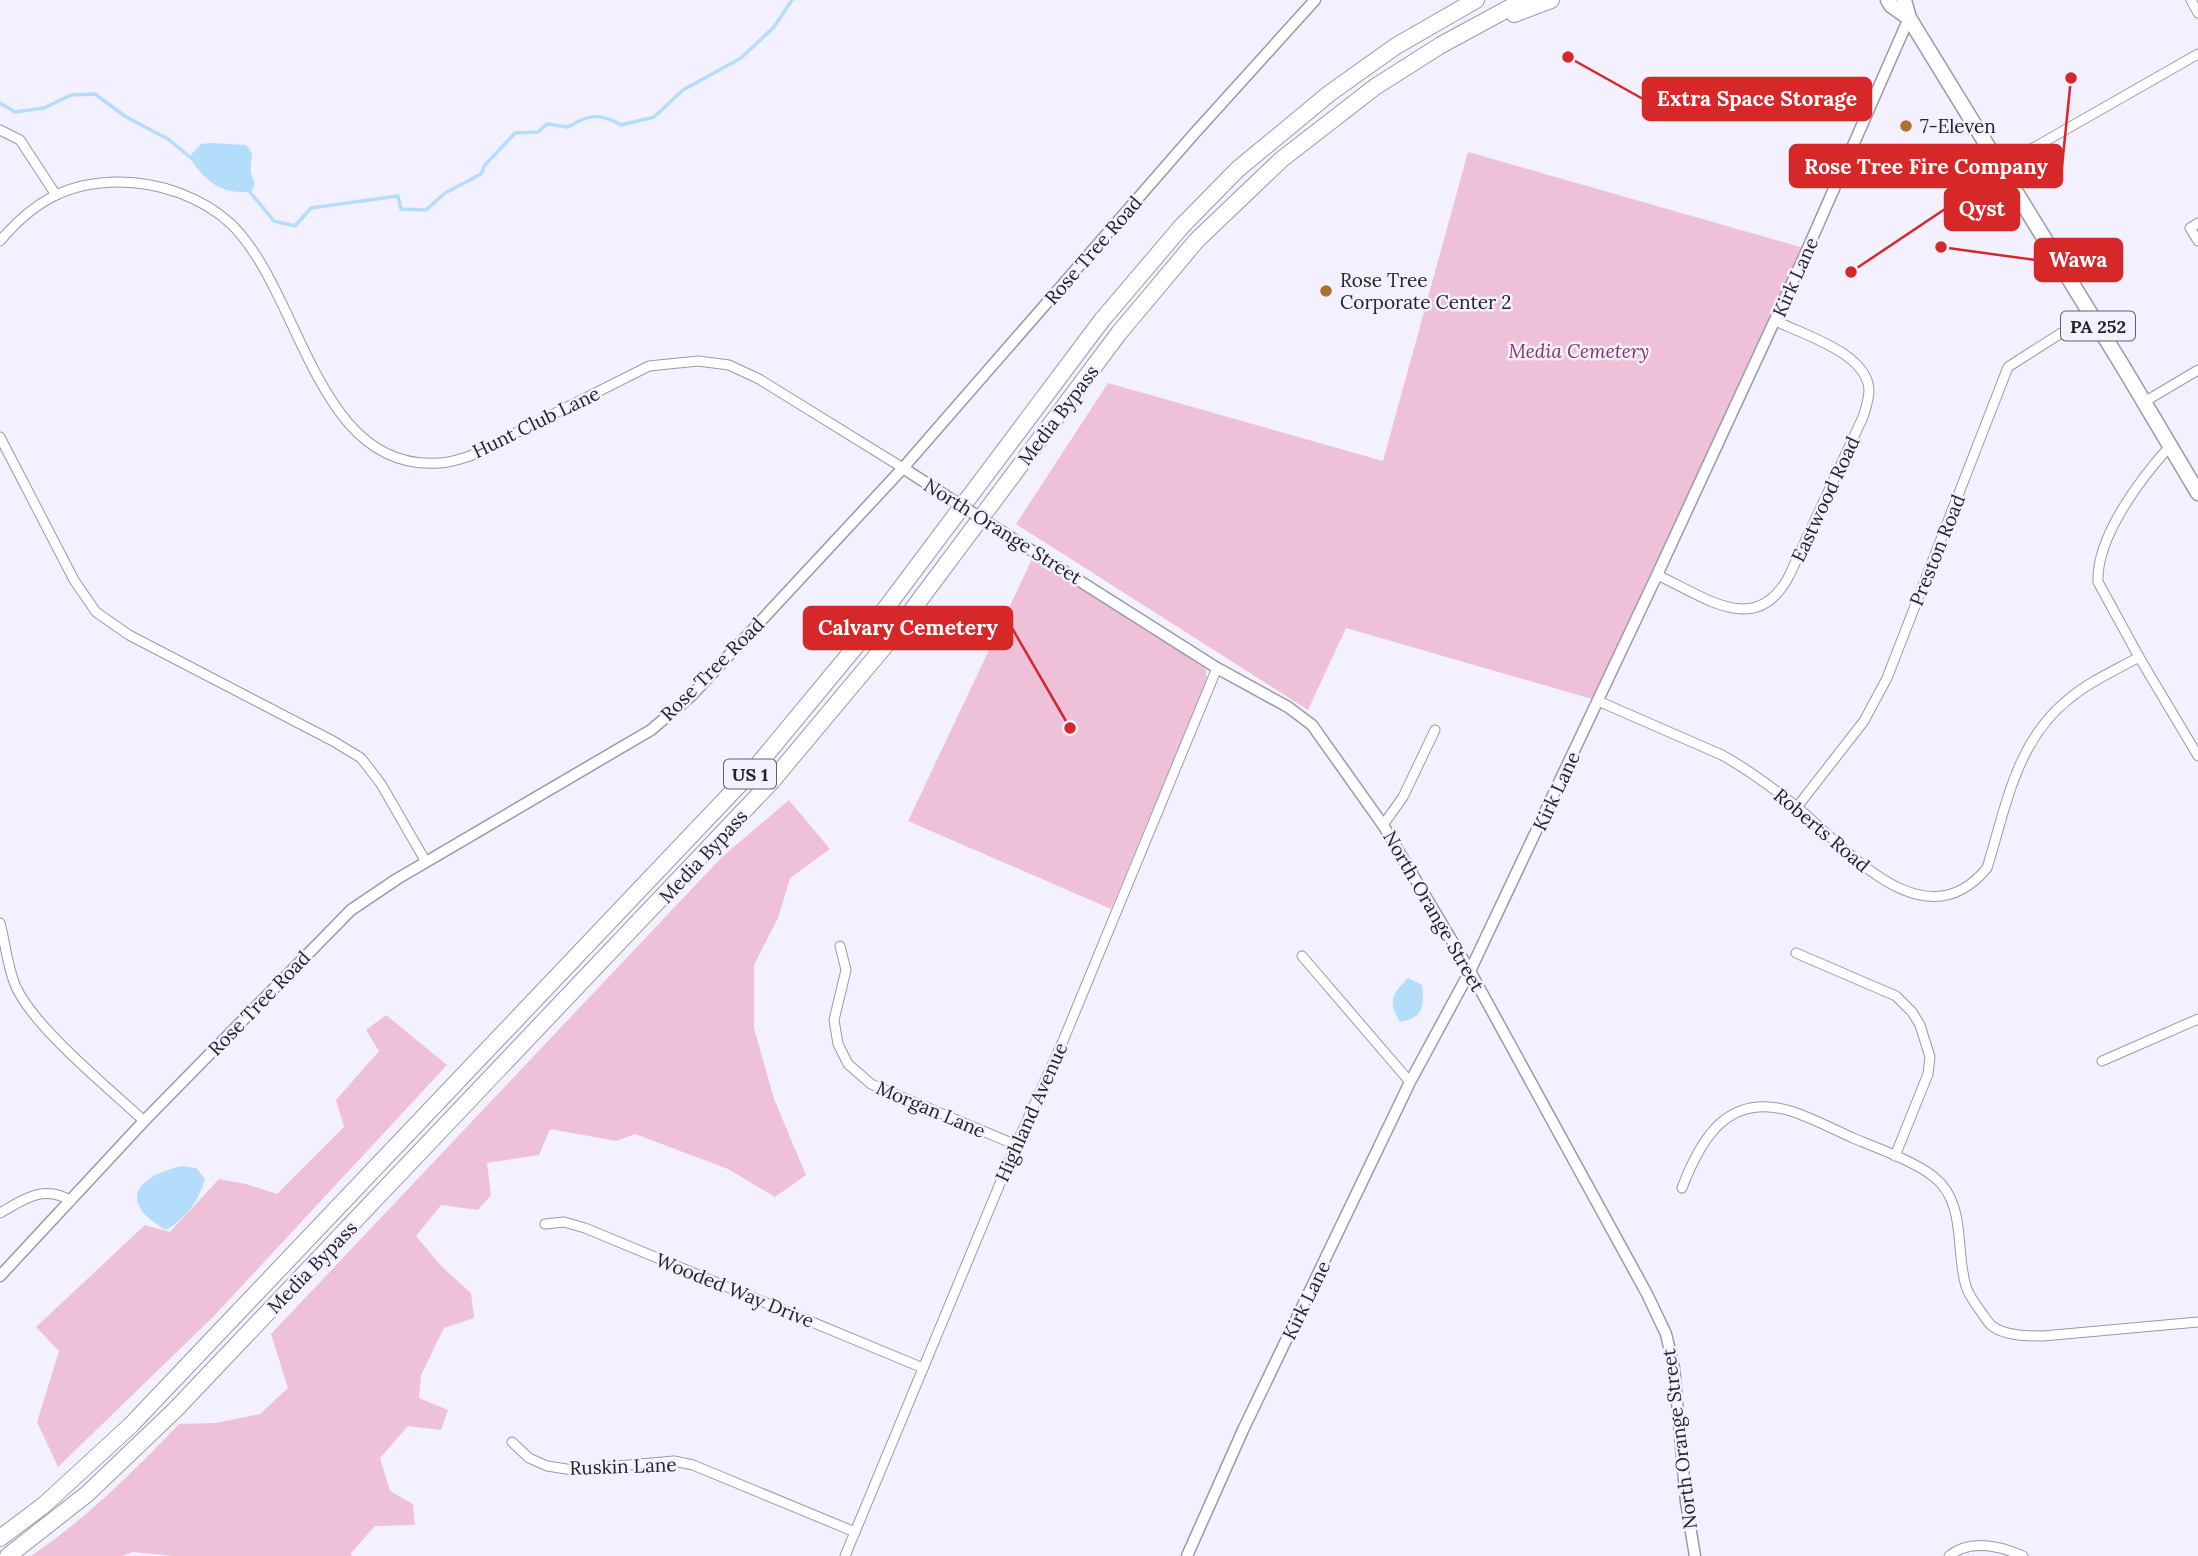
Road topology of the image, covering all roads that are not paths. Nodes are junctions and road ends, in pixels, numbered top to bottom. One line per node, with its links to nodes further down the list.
1 (1315, 0): 26 (street, Rose Tree Road)
2 (1454, 0): 13 (highway)
3 (1476, 0): 13 (highway, Media Bypass / US 1)
4 (1524, 0): 11 (highway, Media Bypass / US 1)
5 (1551, 0): 11 (highway)
6 (1888, 0): 10 (main road, PA 252)
7 (1905, 0): 10 (main road, PA 252)
8 (2191, 0): 9 (street)
9 (2198, 13)
10 (1909, 18): 15 (main road, PA 252); 21 (street, Kirk Lane)
11 (1441, 44): 59 (highway, Media Bypass / US 1)
12 (2198, 54): 15 (street)
13 (1363, 69): 57 (highway, Media Bypass / US 1)
14 (0, 130): 16 (street)
15 (2000, 167): 20 (main road, PA 252)
16 (56, 195): 18 (street, Hunt Club Lane); 26 (street, Hunt Club Lane)
17 (2194, 225): 19 (street)
18 (0, 241)
19 (2198, 242)
20 (2091, 314): 23 (main road, PA 252); 34 (street, Preston Road)
21 (1776, 321): 28 (street, Kirk Lane); 28 (street, Eastwood Road)
22 (2198, 370): 23 (street)
23 (2144, 402): 25 (main road, PA 252)
24 (0, 437): 36 (street)
25 (2170, 446): 27 (main road, PA 252); 29 (street)
26 (903, 468): 30 (street, North Orange Street, bridge); 36 (street, Rose Tree Road)
27 (2198, 493)
28 (1657, 575): 31 (street, Kirk Lane)
29 (2139, 657): 33 (street); 34 (street, Roberts Road)
30 (1217, 668): 35 (street, North Orange Street); 46 (street, Highland Avenue)
31 (1598, 701): 34 (street, Roberts Road); 41 (street, Kirk Lane)
32 (1435, 730): 35 (street)
33 (2198, 756)
34 (1797, 807)
35 (1383, 824): 41 (street, North Orange Street)
36 (426, 862): 45 (street, Rose Tree Road)
37 (0, 923): 45 (street)
38 (840, 946): 46 (street, Morgan Lane)
39 (1796, 953): 47 (street)
40 (1302, 956): 44 (street)
41 (1471, 971): 44 (street, Kirk Lane); 62 (street, North Orange Street)
42 (2198, 1019): 43 (street)
43 (2102, 1061)
44 (1410, 1082): 61 (street, Kirk Lane)
45 (144, 1121): 49 (street, Rose Tree Road)
46 (1016, 1145): 54 (street, Highland Avenue)
47 (1895, 1156): 48 (street); 53 (street)
48 (1682, 1188)
49 (71, 1201): 50 (street); 52 (street, Rose Tree Road)
50 (0, 1213)
51 (545, 1224): 54 (street, Wooded Way Drive)
52 (0, 1276)
53 (2198, 1322)
54 (923, 1368): 56 (street, Highland Avenue)
55 (512, 1442): 56 (street, Ruskin Lane)
56 (855, 1532): 60 (street, Highland Avenue)
57 (0, 1538)
58 (1950, 1555): 63 (street)
59 (8, 1556)
60 (845, 1556)
61 (1186, 1556)
62 (1695, 1556)
63 (2023, 1556)

